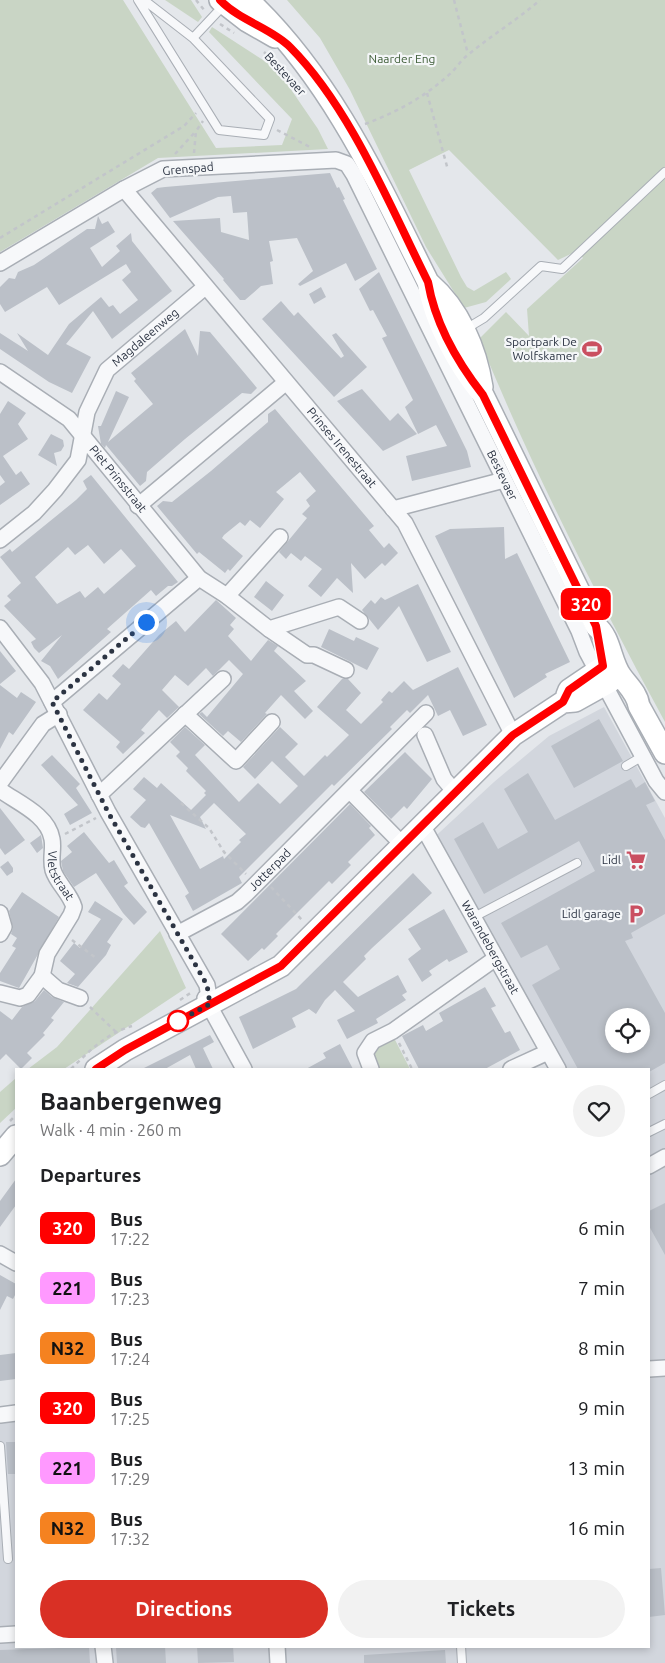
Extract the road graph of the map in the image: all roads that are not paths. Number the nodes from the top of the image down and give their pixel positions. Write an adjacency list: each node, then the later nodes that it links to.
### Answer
1 (138, 0): 5 (lane)
2 (144, 0): 5 (lane)
3 (248, 0): 6 (main road, Bestevaer)
4 (221, 5): 5 (lane); 6 (main road, Bestevaer)
5 (193, 38)
6 (288, 45): 12 (main road, Bestevaer)
7 (341, 161): 9 (street, Grenspad); 16 (street, Bestevaer)
8 (665, 172): 12 (lane)
9 (124, 189): 10 (street, Grenspad); 11 (street, Prinses Irenestraat)
10 (0, 262)
11 (205, 288): 14 (street, Prinses Irenestraat); 15 (street, Magdaleenweg)
12 (456, 334): 27 (main road, Bestevaer)
13 (0, 372): 15 (street, Piet Prinsstraat)
14 (285, 383): 17 (street); 18 (street, Prinses Irenestraat)
15 (83, 437): 17 (street, Piet Prinsstraat); 20 (street, Magdaleenweg)
16 (504, 480): 18 (street); 27 (street, Bestevaer)
17 (138, 506): 21 (street, Piet Prinsstraat)
18 (393, 509): 34 (street, Prinses Irenestraat)
19 (280, 537): 22 (street)
20 (0, 540)
21 (198, 578): 22 (street, Piet Prinsstraat); 29 (street)
22 (227, 596): 25 (street, Piet Prinsstraat)
23 (360, 621): 25 (street)
24 (0, 628): 29 (street)
25 (269, 629): 26 (street, Piet Prinsstraat)
26 (346, 670)
27 (606, 674): 34 (main road); 35 (main road, Bestevaer); 36 (street, Bestevaer)
28 (222, 679): 31 (street)
29 (56, 708): 38 (street); 42 (street)
30 (426, 713): 40 (street, Jotterpad)
31 (185, 714): 32 (street); 42 (street)
32 (272, 722)
33 (425, 735): 43 (street)
34 (513, 735): 43 (main road)
35 (665, 753)
36 (643, 756): 37 (lane); 41 (street, Bestevaer)
37 (626, 766)
38 (0, 783)
39 (0, 790): 52 (street, Vletstraat)
40 (350, 791): 45 (street); 50 (street, Jotterpad)
41 (665, 792)
42 (99, 795): 50 (street)
43 (452, 801): 44 (main road)
44 (422, 825): 45 (main road); 48 (street, Warandebergstraat)
45 (403, 845): 54 (main road)
46 (577, 863): 48 (lane)
47 (0, 913): 49 (street)
48 (474, 917): 51 (street, Warandebergstraat)
49 (0, 934)
50 (177, 934): 54 (street)
51 (496, 958): 56 (street, Warandebergstraat); 59 (street)
52 (42, 976): 53 (street, Vletstraat); 55 (street)
53 (0, 993)
54 (204, 997): 57 (main road); 58 (street)
55 (80, 998)
56 (548, 1052): 60 (street); 61 (street, Warandebergstraat)
57 (98, 1068)
58 (243, 1068)
59 (371, 1068)
60 (513, 1068)
61 (557, 1068)
62 (665, 1084): 63 (lane)
63 (650, 1093)
64 (665, 1124): 65 (lane)
65 (650, 1132)
66 (15, 1137): 67 (main road)
67 (0, 1155)
68 (665, 1157): 69 (street)
69 (650, 1165)
70 (0, 1254): 71 (street)
71 (15, 1262)
72 (665, 1368): 73 (street)
73 (650, 1369)
74 (15, 1413): 75 (street)
75 (0, 1414)
76 (0, 1446): 77 (lane)
77 (8, 1559)
78 (15, 1634): 79 (street)
79 (0, 1635)
80 (103, 1648): 83 (street)
81 (277, 1648): 84 (street)
82 (462, 1648): 85 (lane)
83 (104, 1663)
84 (278, 1663)
85 (462, 1663)

